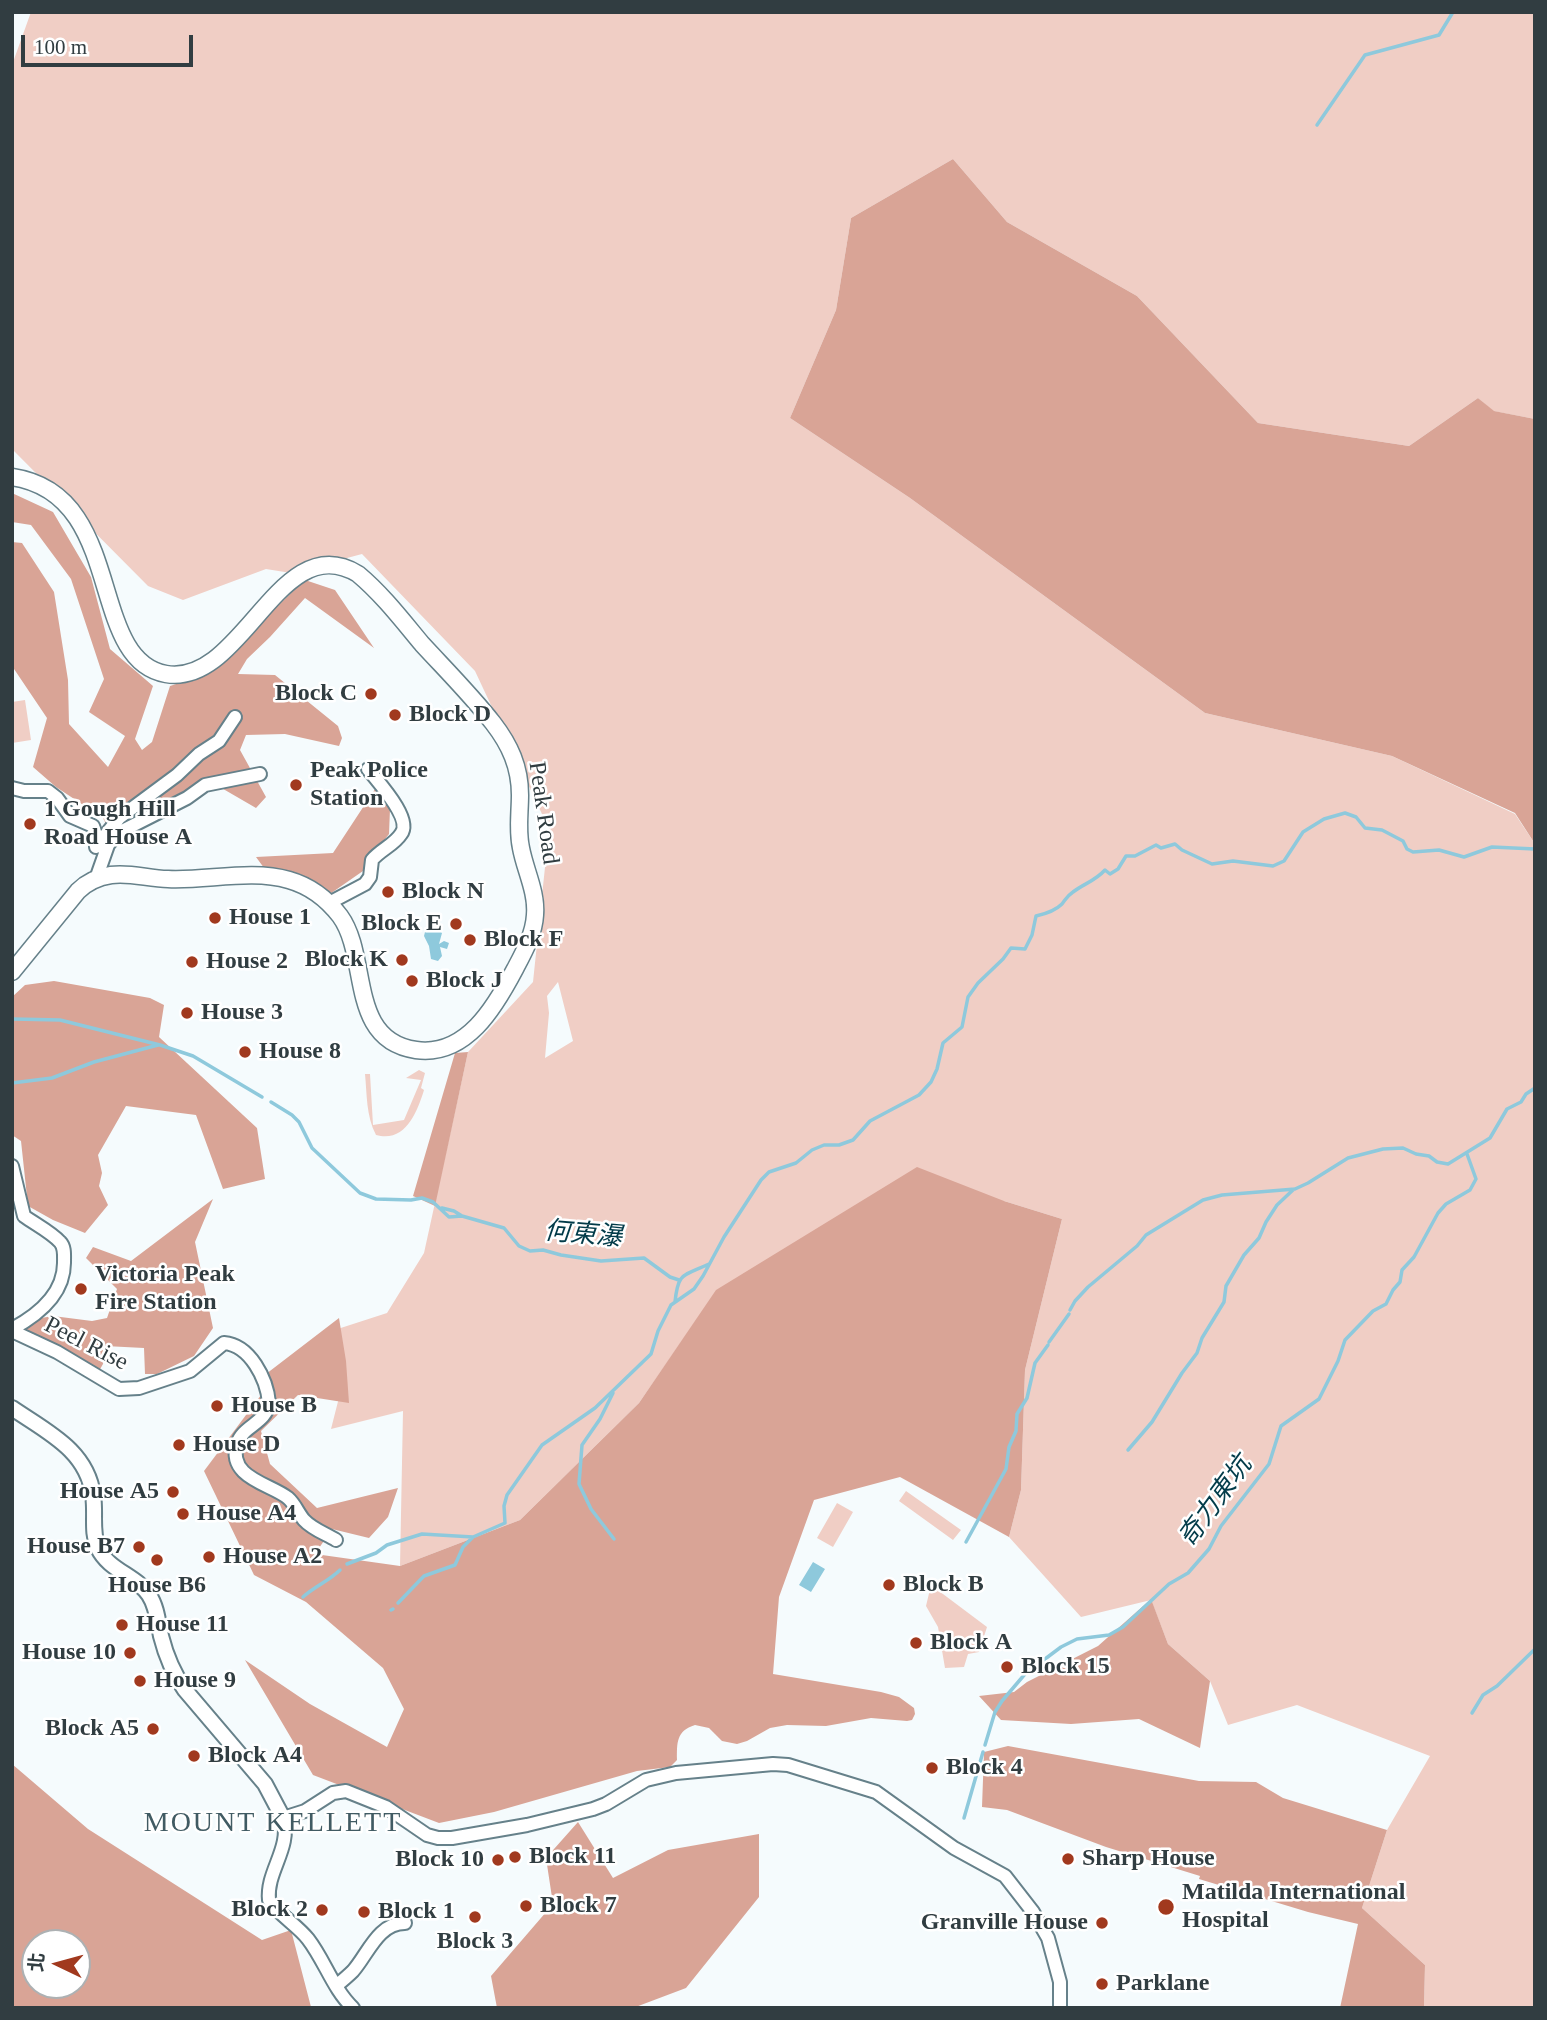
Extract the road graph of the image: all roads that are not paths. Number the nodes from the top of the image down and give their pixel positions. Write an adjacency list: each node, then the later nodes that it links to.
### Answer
1 (12, 477): 8 (main road, Peak Road)
2 (235, 716): 6 (street)
3 (368, 769): 8 (street)
4 (260, 774): 7 (street)
5 (12, 788): 6 (street)
6 (96, 847): 7 (street)
7 (96, 878): 8 (main road, Peak Road); 9 (main road)
8 (329, 903)
9 (12, 972)
10 (12, 1166): 11 (street)
11 (12, 1330): 13 (street, Peel Rise)
12 (12, 1408): 14 (street)
13 (336, 1540)
14 (283, 1818): 16 (street); 18 (street)
15 (405, 1923): 16 (street)
16 (336, 1986): 17 (street)
17 (353, 2008)
18 (1060, 2008)

